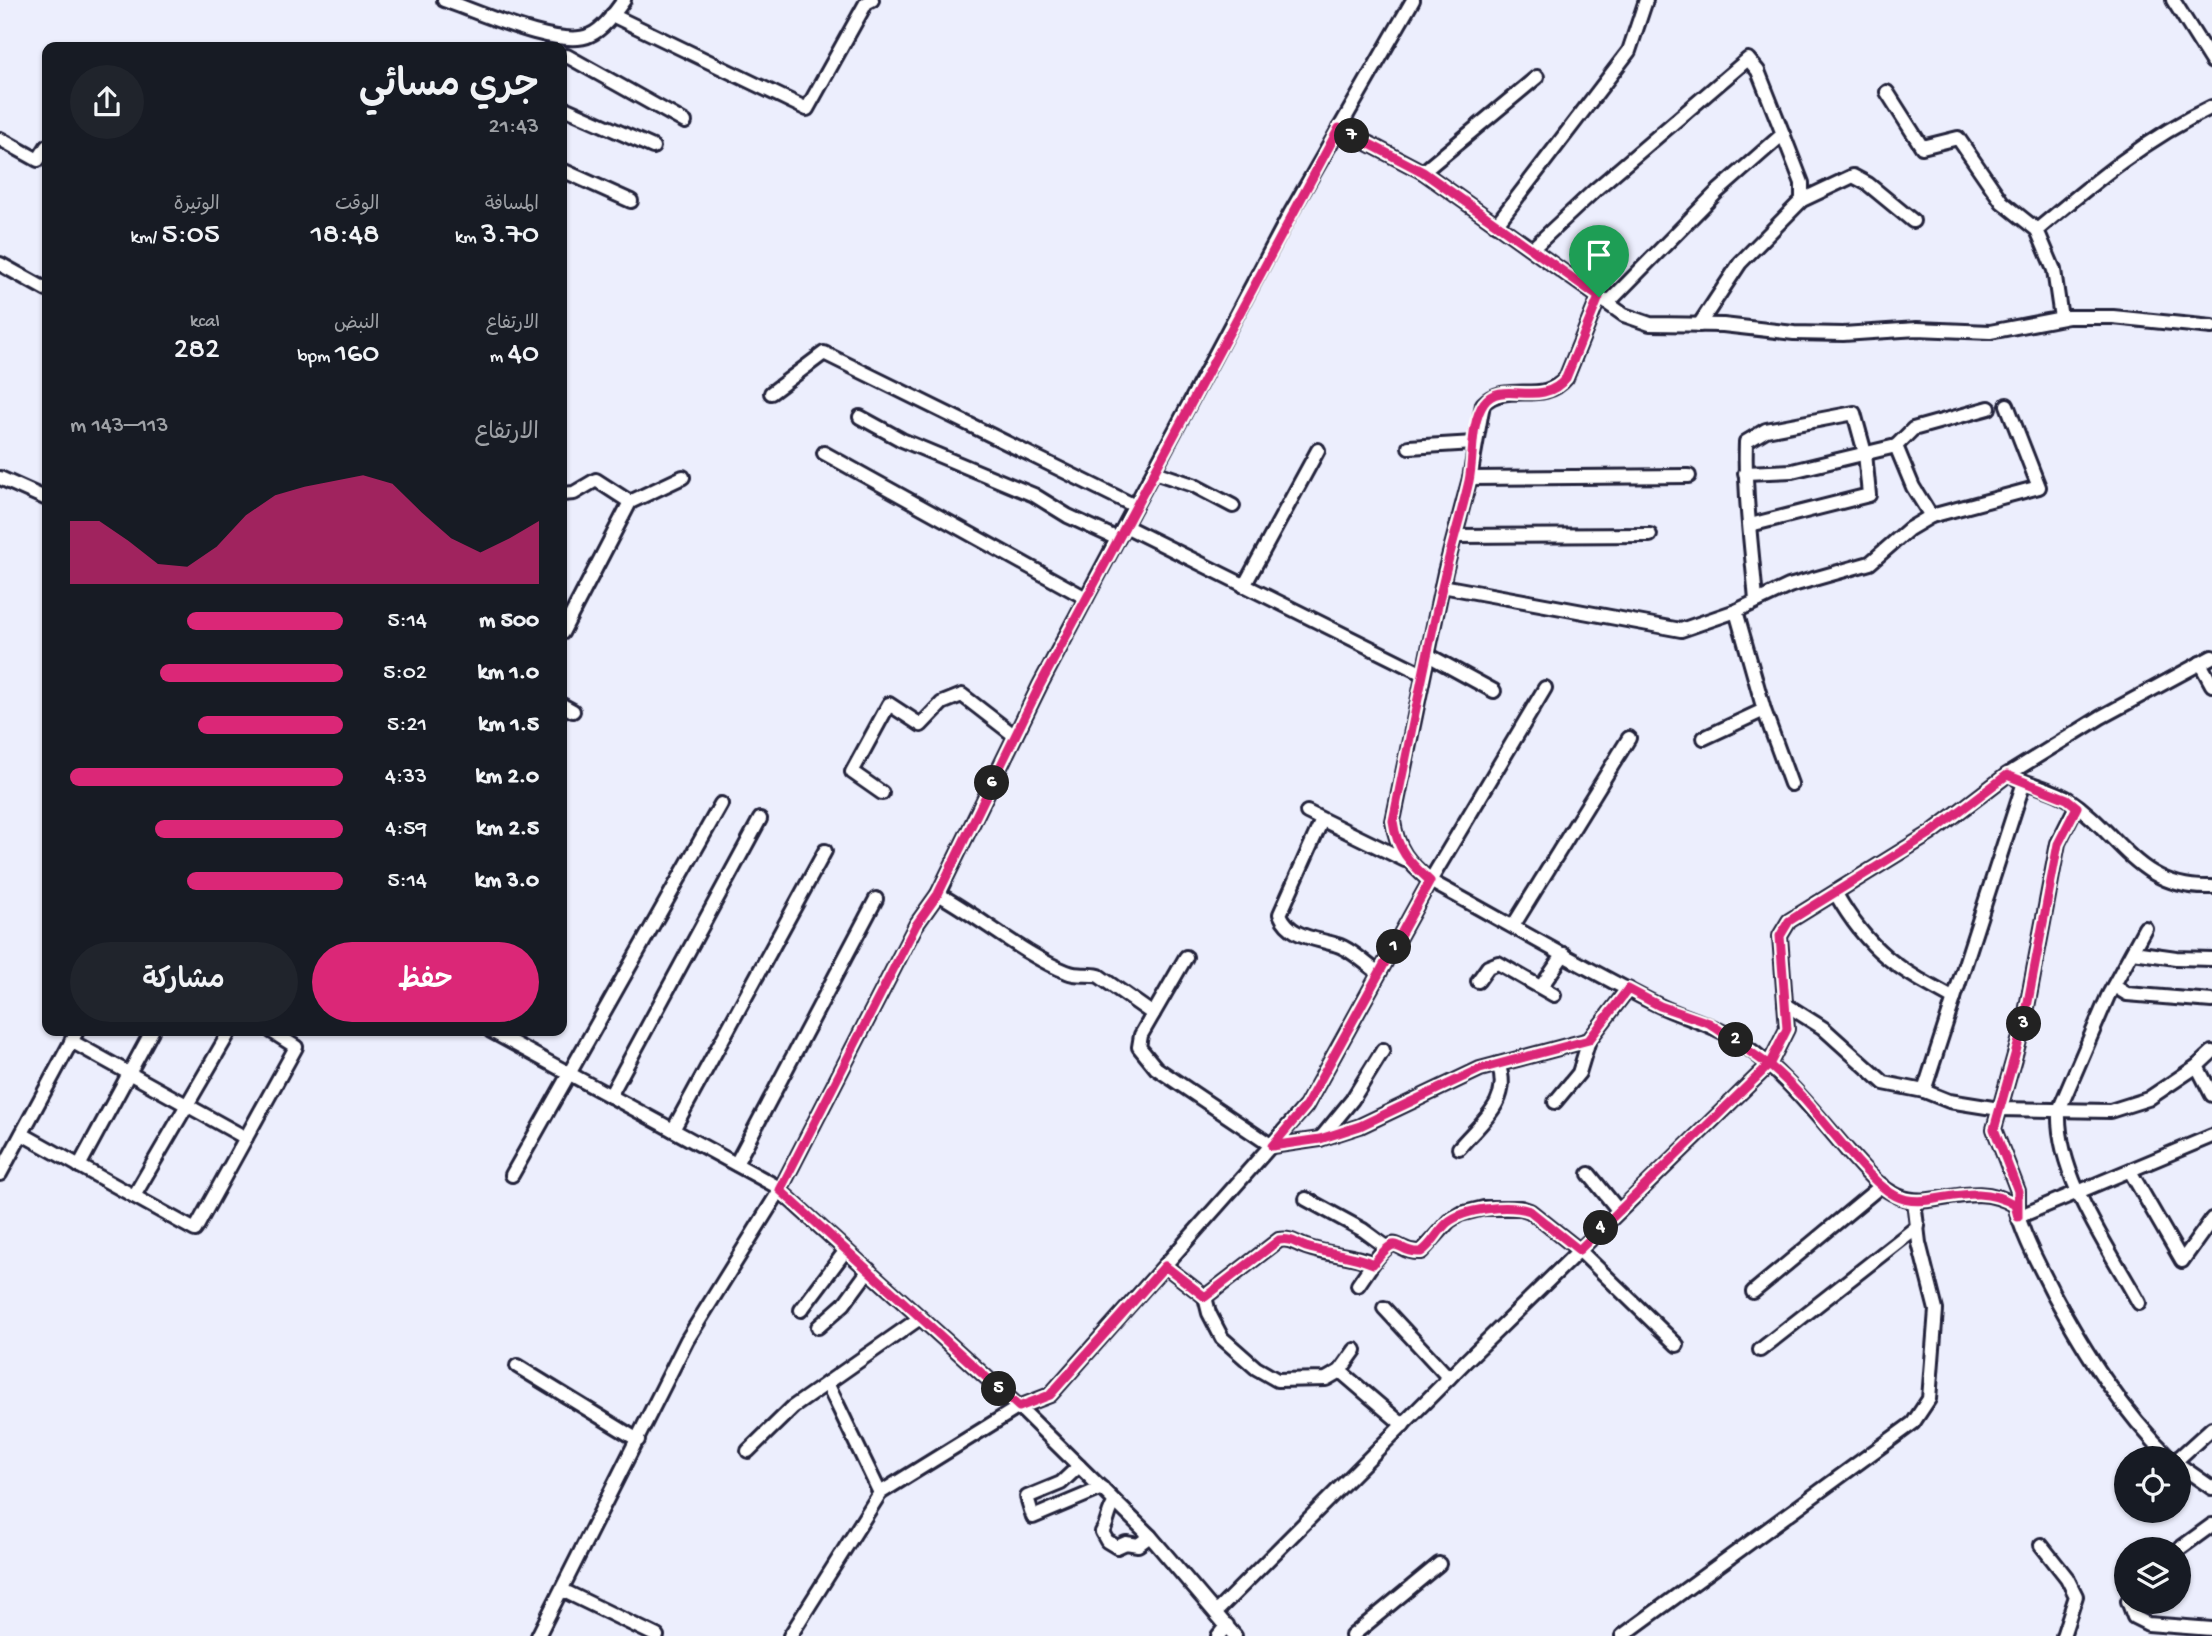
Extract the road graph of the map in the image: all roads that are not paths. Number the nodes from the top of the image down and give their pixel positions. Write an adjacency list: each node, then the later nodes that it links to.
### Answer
1 (444, 0): 8 (street)
2 (624, 0): 7 (street)
3 (872, 0): 7 (street)
4 (1413, 0): 18 (street)
5 (1646, 0): 28 (street)
6 (2178, 2): 9 (street)
7 (612, 15): 8 (street)
8 (575, 40): 10 (street)
9 (2206, 41): 11 (street)
10 (567, 56)
11 (2212, 62)
12 (567, 63): 17 (street)
13 (1537, 77): 24 (street)
14 (1887, 92): 29 (street)
15 (2212, 107): 29 (street)
16 (567, 109): 21 (street)
17 (685, 122)
18 (1339, 128): 24 (street); 47 (street)
19 (1783, 134): 25 (street); 30 (street); 33 (street)
20 (0, 139): 22 (street)
21 (653, 148)
22 (42, 154)
23 (567, 172): 26 (street)
24 (1423, 172): 28 (street)
25 (1802, 200): 27 (street); 35 (street)
26 (631, 201)
27 (1913, 220)
28 (1496, 225): 30 (street)
29 (2037, 230): 34 (street)
30 (1532, 249): 33 (street)
31 (0, 264): 32 (street)
32 (42, 287)
33 (1604, 300): 35 (street); 41 (street)
34 (2061, 318): 35 (street); 36 (street)
35 (1699, 325)
36 (2212, 327)
37 (771, 393): 56 (street)
38 (2007, 405): 58 (street)
39 (1989, 408): 42 (street)
40 (859, 417): 63 (street)
41 (1474, 443): 43 (street); 52 (street)
42 (1896, 446): 46 (street); 58 (street)
43 (1409, 447)
44 (1318, 450): 64 (street)
45 (824, 453): 66 (street)
46 (1865, 453): 48 (street); 48 (street); 59 (street)
47 (1154, 472): 56 (street); 57 (street)
48 (1745, 473): 59 (street)
49 (1689, 476): 52 (street)
50 (683, 477): 55 (street)
51 (0, 478): 54 (street)
52 (1470, 478): 62 (street)
53 (567, 494): 55 (street)
54 (42, 497)
55 (630, 502): 69 (street)
56 (1135, 506): 60 (street)
57 (1233, 506)
58 (1930, 516): 67 (street)
59 (1750, 525): 67 (street)
60 (1125, 526): 63 (street); 64 (street)
61 (1650, 535): 62 (street)
62 (1455, 536): 65 (street)
63 (1118, 539): 66 (street)
64 (1244, 586): 72 (street)
65 (1442, 586): 68 (street); 70 (street)
66 (1086, 598): 77 (street)
67 (1756, 601): 68 (street)
68 (1735, 611): 76 (street)
69 (567, 623)
70 (1427, 654): 72 (street); 75 (street)
71 (2206, 660): 73 (street); 80 (street)
72 (1423, 674): 90 (street)
73 (2212, 685)
74 (1545, 688): 91 (street)
75 (1494, 691)
76 (1764, 710): 79 (street); 82 (street)
77 (1014, 736): 83 (street); 93 (street)
78 (1629, 738): 96 (street)
79 (1704, 738)
80 (2007, 775): 81 (street); 94 (street)
81 (2024, 782): 85 (street); 108 (street)
82 (1791, 785)
83 (882, 793)
84 (720, 804): 123 (street)
85 (2077, 807): 92 (street); 130 (street)
86 (1307, 812): 88 (street)
87 (760, 819): 127 (street)
88 (1322, 820): 90 (street); 102 (street)
89 (825, 851): 132 (street)
90 (1405, 859): 91 (street)
91 (1430, 881): 96 (street); 102 (street)
92 (2212, 887)
93 (938, 894): 111 (street); 146 (street)
94 (1836, 894): 108 (street); 110 (street)
95 (876, 899): 139 (street)
96 (1513, 926): 99 (street)
97 (2145, 928): 98 (street)
98 (2133, 952): 101 (street); 104 (street)
99 (1564, 954): 105 (street); 106 (street)
100 (1186, 957): 111 (street)
101 (2212, 959)
102 (1379, 973): 137 (street)
103 (1478, 981): 105 (street)
104 (2114, 986): 109 (street); 131 (street)
105 (1541, 987): 107 (street)
106 (1628, 989): 117 (street); 121 (street)
107 (1554, 995)
108 (1954, 999): 125 (street)
109 (2212, 1001)
110 (1785, 1004): 121 (street); 125 (street)
111 (1153, 1014): 137 (street)
112 (74, 1036): 124 (street); 133 (street)
113 (149, 1036): 124 (street)
114 (227, 1036): 129 (street)
115 (279, 1036): 135 (street)
116 (500, 1036): 123 (street)
117 (1589, 1040): 120 (street); 128 (street)
118 (1383, 1050): 136 (street)
119 (2212, 1052): 122 (street)
120 (1498, 1064): 136 (street); 138 (street)
121 (1769, 1065): 145 (street); 151 (street)
122 (2197, 1066): 126 (street); 131 (street)
123 (567, 1072): 127 (street); 144 (street)
124 (129, 1073): 129 (street); 140 (street)
125 (1924, 1091): 130 (street)
126 (2212, 1095)
127 (610, 1096): 132 (street)
128 (1555, 1102)
129 (187, 1105): 135 (street); 148 (street)
130 (1999, 1109): 131 (street); 152 (street)
131 (2059, 1110): 147 (street)
132 (673, 1130): 139 (street)
133 (22, 1133): 140 (street); 142 (street)
134 (2212, 1136): 141 (street)
135 (246, 1138): 148 (street)
136 (1320, 1139): 137 (street)
137 (1272, 1146): 159 (street)
138 (1459, 1147)
139 (736, 1164): 146 (street)
140 (79, 1166): 148 (street)
141 (2130, 1171): 147 (street); 153 (street)
142 (0, 1174)
143 (1589, 1174): 151 (street)
144 (512, 1175)
145 (1882, 1185): 150 (street); 162 (street)
146 (780, 1190): 156 (street); 179 (street)
147 (2079, 1192): 152 (street); 164 (street)
148 (134, 1196)
149 (1306, 1199): 155 (street)
150 (1914, 1201): 152 (street); 154 (street)
151 (1619, 1211): 157 (street)
152 (2018, 1217): 180 (street)
153 (2212, 1219)
154 (1918, 1226): 171 (street); 204 (street)
155 (1386, 1247): 157 (street); 158 (street)
156 (846, 1250): 160 (street); 166 (street)
157 (1579, 1250): 169 (street); 174 (street)
158 (1373, 1264): 161 (street); 163 (street)
159 (1165, 1266): 163 (street); 176 (street)
160 (869, 1270): 167 (street); 168 (street)
161 (1358, 1285)
162 (1753, 1292)
163 (1205, 1297): 173 (street)
164 (2139, 1303)
165 (1384, 1308): 174 (street)
166 (801, 1310)
167 (920, 1318): 175 (street); 176 (street)
168 (818, 1327)
169 (1677, 1345)
170 (1355, 1350): 173 (street)
171 (1760, 1350)
172 (517, 1366): 179 (street)
173 (1340, 1370): 177 (street)
174 (1449, 1378): 177 (street)
175 (827, 1383): 182 (street); 187 (street)
176 (1019, 1407): 183 (street); 187 (street)
177 (1403, 1425): 195 (street)
178 (2212, 1428): 181 (street)
179 (638, 1440): 194 (street)
180 (2158, 1446)
181 (2191, 1447)
182 (748, 1451)
183 (1079, 1466): 185 (street); 185 (street)
184 (2191, 1473): 186 (street)
185 (1102, 1488): 188 (street)
186 (2212, 1488)
187 (880, 1493): 201 (street)
188 (1115, 1502): 190 (street); 190 (street)
189 (2212, 1525): 191 (street)
190 (1150, 1535): 195 (street)
191 (2191, 1540)
192 (2041, 1545): 205 (street)
193 (1439, 1564): 203 (street)
194 (562, 1590): 199 (street); 200 (street)
195 (1216, 1612): 198 (street)
196 (2133, 1614): 197 (street)
197 (2212, 1629)
198 (1231, 1631): 202 (street)
199 (538, 1636)
200 (657, 1636)
201 (790, 1636)
202 (1218, 1636)
203 (1352, 1636)
204 (1622, 1636)
205 (2063, 1636)

